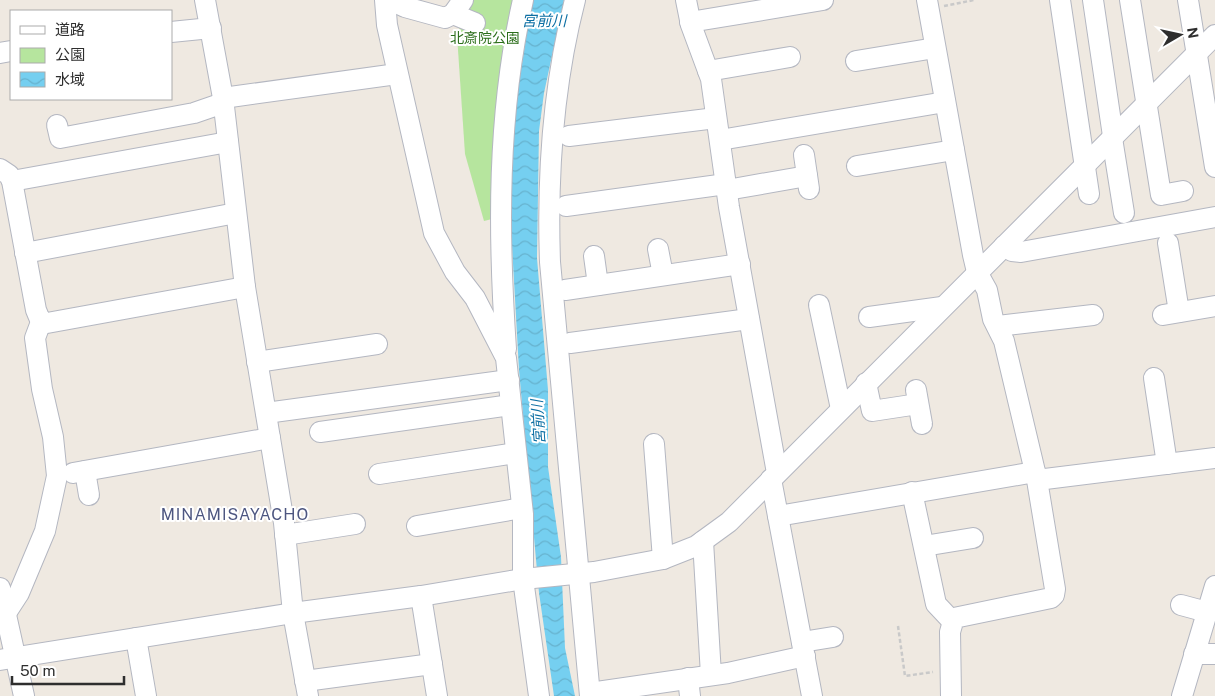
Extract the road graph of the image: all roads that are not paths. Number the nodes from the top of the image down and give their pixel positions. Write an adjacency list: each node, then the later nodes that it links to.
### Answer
1 (205, 0): 16 (street)
2 (385, 0): 24 (street)
3 (390, 0): 13 (street)
4 (523, 0): 69 (street)
5 (574, 0): 98 (street)
6 (686, 0): 14 (street)
7 (823, 0): 14 (street)
8 (1060, 0): 37 (street)
9 (1093, 0): 31 (street)
10 (1130, 0): 27 (street)
11 (1188, 0): 20 (street)
12 (928, 4): 19 (street)
13 (458, 7): 15 (street)
14 (690, 22): 23 (street)
15 (475, 23)
16 (211, 28): 17 (street); 25 (street)
17 (172, 32)
18 (1215, 35): 20 (street)
19 (935, 48): 22 (street); 26 (street)
20 (1197, 53): 27 (street); 32 (street)
21 (790, 57): 23 (street)
22 (856, 62)
23 (708, 71): 28 (street)
24 (397, 74): 25 (street); 69 (street)
25 (223, 101): 29 (street); 34 (street)
26 (945, 102): 33 (street); 35 (street)
27 (1146, 105): 31 (street); 42 (street)
28 (716, 118): 30 (street); 33 (street)
29 (58, 125)
30 (569, 136)
31 (1113, 137): 37 (street); 46 (street)
32 (1213, 139): 39 (street)
33 (720, 140): 41 (street)
34 (228, 142): 40 (street); 45 (street)
35 (954, 150): 38 (street); 54 (street)
36 (804, 155): 41 (street)
37 (1085, 165): 43 (street); 48 (street)
38 (857, 166)
39 (1215, 167)
40 (6, 175): 51 (street)
41 (726, 187): 44 (street); 53 (street)
42 (1183, 191)
43 (1089, 194)
44 (577, 209)
45 (236, 213): 51 (street); 57 (street)
46 (1124, 213)
47 (1215, 217): 48 (street)
48 (1004, 246): 54 (street)
49 (658, 249): 55 (street)
50 (1174, 249): 60 (street)
51 (25, 253): 65 (street)
52 (594, 256): 56 (street)
53 (740, 264): 55 (street); 64 (street)
54 (977, 272): 61 (street); 66 (street)
55 (663, 276): 56 (street)
56 (598, 285): 58 (street)
57 (245, 287): 65 (street); 70 (street)
58 (564, 290)
59 (819, 305): 75 (street)
60 (1215, 306)
61 (942, 307): 62 (street); 73 (street)
62 (877, 311)
63 (1092, 316): 66 (street)
64 (749, 319): 67 (street); 85 (street)
65 (41, 322): 106 (street)
66 (998, 326): 86 (street)
67 (582, 336)
68 (377, 344): 70 (street)
69 (506, 358): 72 (street)
70 (257, 362): 76 (street)
71 (1154, 378): 83 (street)
72 (509, 380): 74 (street); 76 (street)
73 (866, 383): 75 (street); 77 (street)
74 (511, 405): 78 (street); 81 (street)
75 (840, 409): 85 (street)
76 (266, 413): 79 (street)
77 (922, 424)
78 (320, 432)
79 (270, 438): 88 (street); 93 (street)
80 (654, 444): 97 (street)
81 (516, 453): 84 (street); 89 (street)
82 (1215, 458): 83 (street)
83 (1167, 464): 86 (street)
84 (379, 474)
85 (774, 476): 90 (street); 95 (street)
86 (1036, 476): 87 (street); 107 (street)
87 (912, 492): 90 (street); 96 (street)
88 (89, 495)
89 (522, 508): 92 (street); 99 (street)
90 (778, 516): 110 (street)
91 (355, 524): 93 (street)
92 (417, 526)
93 (285, 535): 104 (street)
94 (973, 538): 96 (street)
95 (703, 541): 97 (street); 115 (street)
96 (924, 546): 107 (street)
97 (662, 560): 98 (street)
98 (575, 573): 99 (street); 118 (street)
99 (526, 578): 102 (street); 122 (street)
100 (1215, 586): 105 (street)
101 (0, 588): 106 (street)
102 (421, 596): 104 (street); 114 (street)
103 (1181, 605): 105 (street)
104 (293, 612): 109 (street); 117 (street)
105 (1207, 612): 111 (street)
106 (6, 613): 113 (street)
107 (952, 621): 124 (street)
108 (833, 637): 110 (street)
109 (136, 638): 113 (street); 120 (street)
110 (804, 649): 115 (street); 123 (street)
111 (1194, 654): 112 (street); 125 (street)
112 (1215, 654)
113 (8, 659): 119 (street)
114 (432, 664): 117 (street); 121 (street)
115 (711, 675): 116 (street)
116 (689, 687): 118 (street)
117 (306, 688)
118 (590, 694)
119 (24, 696)
120 (146, 696)
121 (437, 696)
122 (539, 696)
123 (812, 696)
124 (951, 696)
125 (1182, 696)

